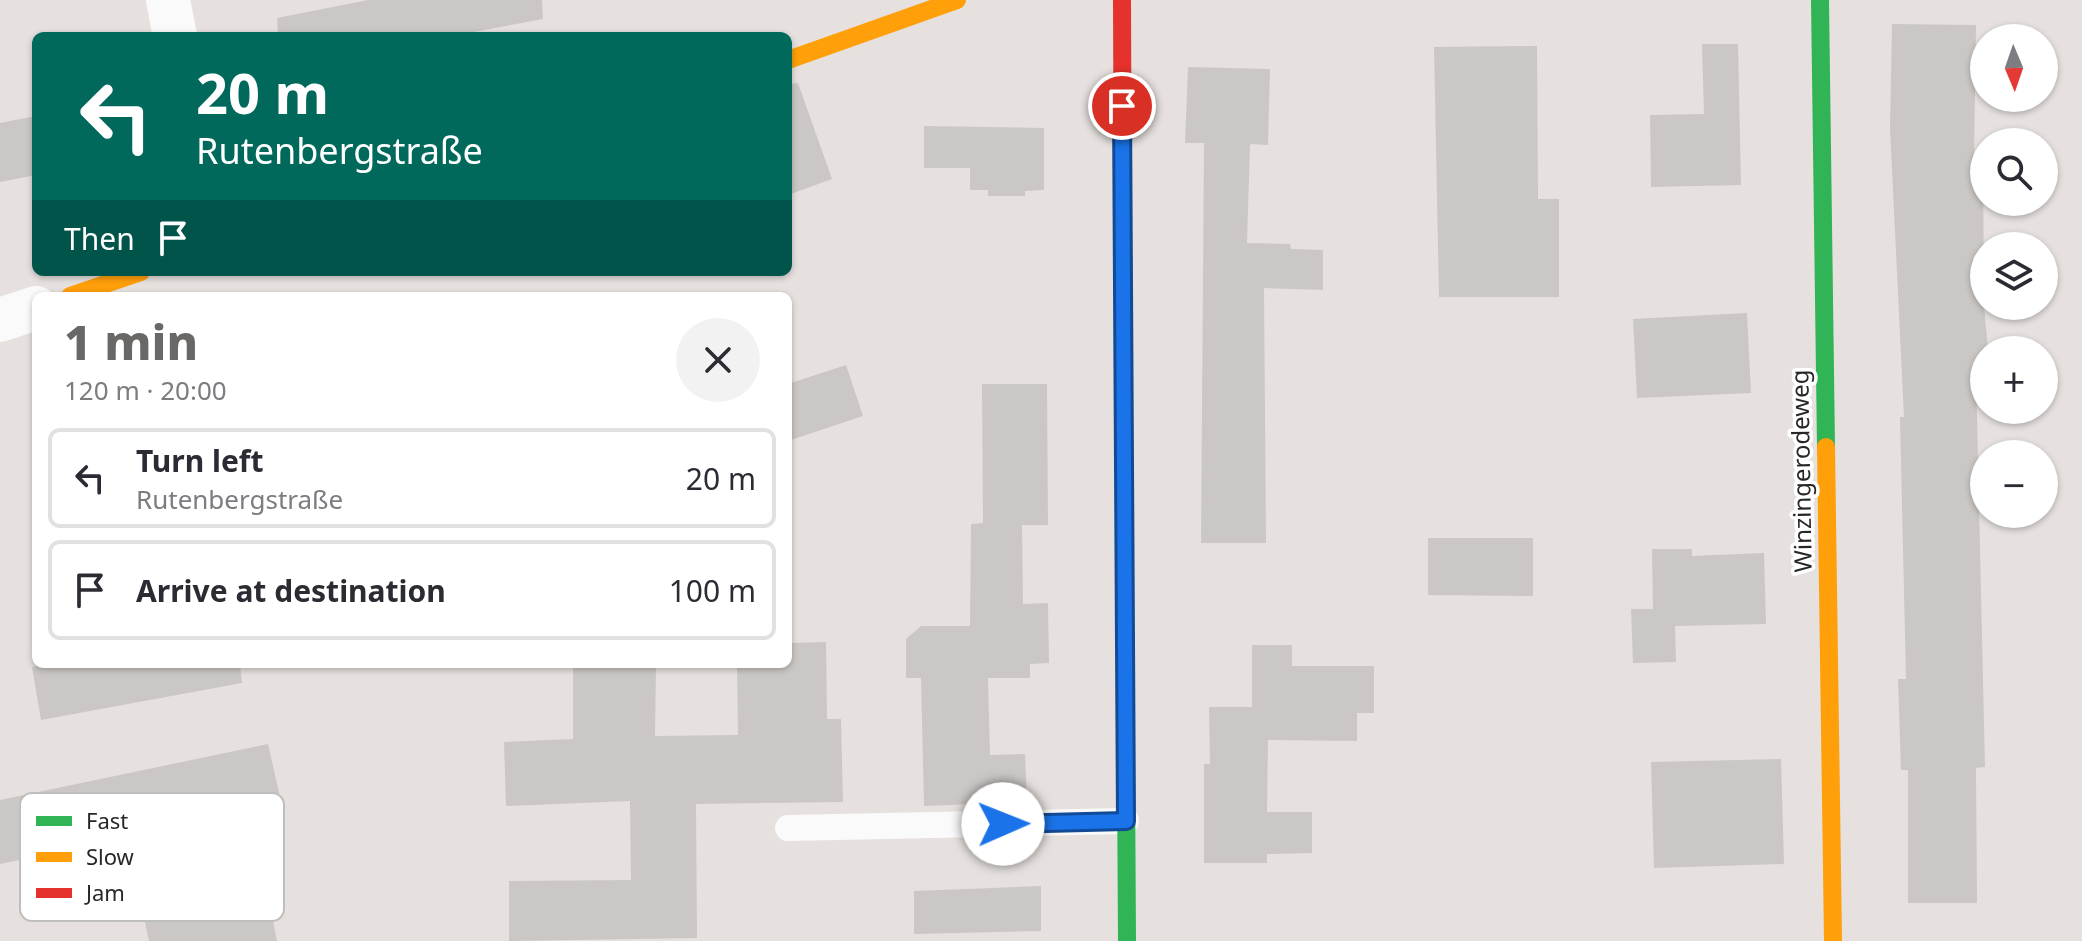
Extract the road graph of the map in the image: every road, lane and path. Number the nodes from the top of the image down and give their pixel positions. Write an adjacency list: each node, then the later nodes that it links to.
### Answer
1 (168, 0): 5 (street)
2 (957, 0): 6 (street)
3 (1122, 0): 11 (street)
4 (1820, 0): 14 (street, Winzingerodeweg)
5 (174, 32)
6 (792, 59)
7 (129, 276): 8 (street)
8 (82, 292)
9 (32, 309): 10 (street)
10 (0, 320)
11 (1126, 821): 12 (lane); 13 (street)
12 (788, 828)
13 (1127, 941)
14 (1833, 941)

